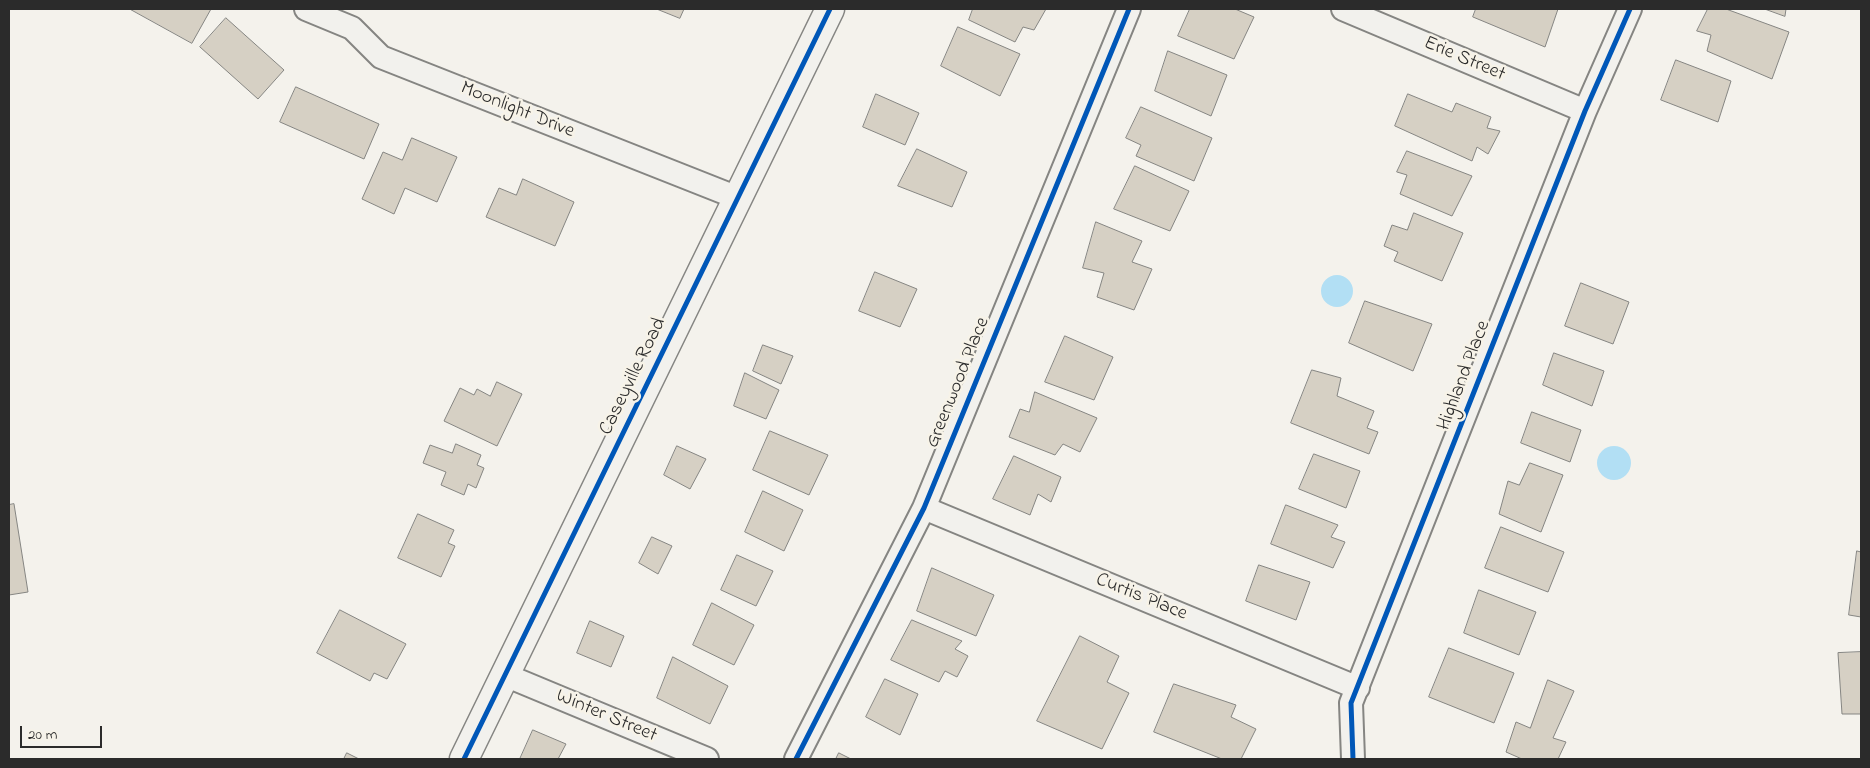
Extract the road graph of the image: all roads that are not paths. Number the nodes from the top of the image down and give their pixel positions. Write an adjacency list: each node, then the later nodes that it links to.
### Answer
1 (306, 9): 6 (street, Moonlight Drive)
2 (830, 9): 8 (street, Caseyville Road)
3 (1129, 9): 9 (street, Greenwood Place)
4 (1343, 9): 7 (street, Erie Street)
5 (1630, 9): 7 (street, Highland Place)
6 (352, 18): 8 (street, Moonlight Drive)
7 (1585, 112): 11 (street, Highland Place)
8 (738, 198): 10 (street, Caseyville Road)
9 (924, 508): 11 (street, Curtis Place); 14 (street, Greenwood Place)
10 (505, 675): 12 (street, Caseyville Road); 13 (street, Winter Street)
11 (1358, 688): 15 (street, Highland Place)
12 (464, 759)
13 (707, 759)
14 (796, 759)
15 (1353, 759)

